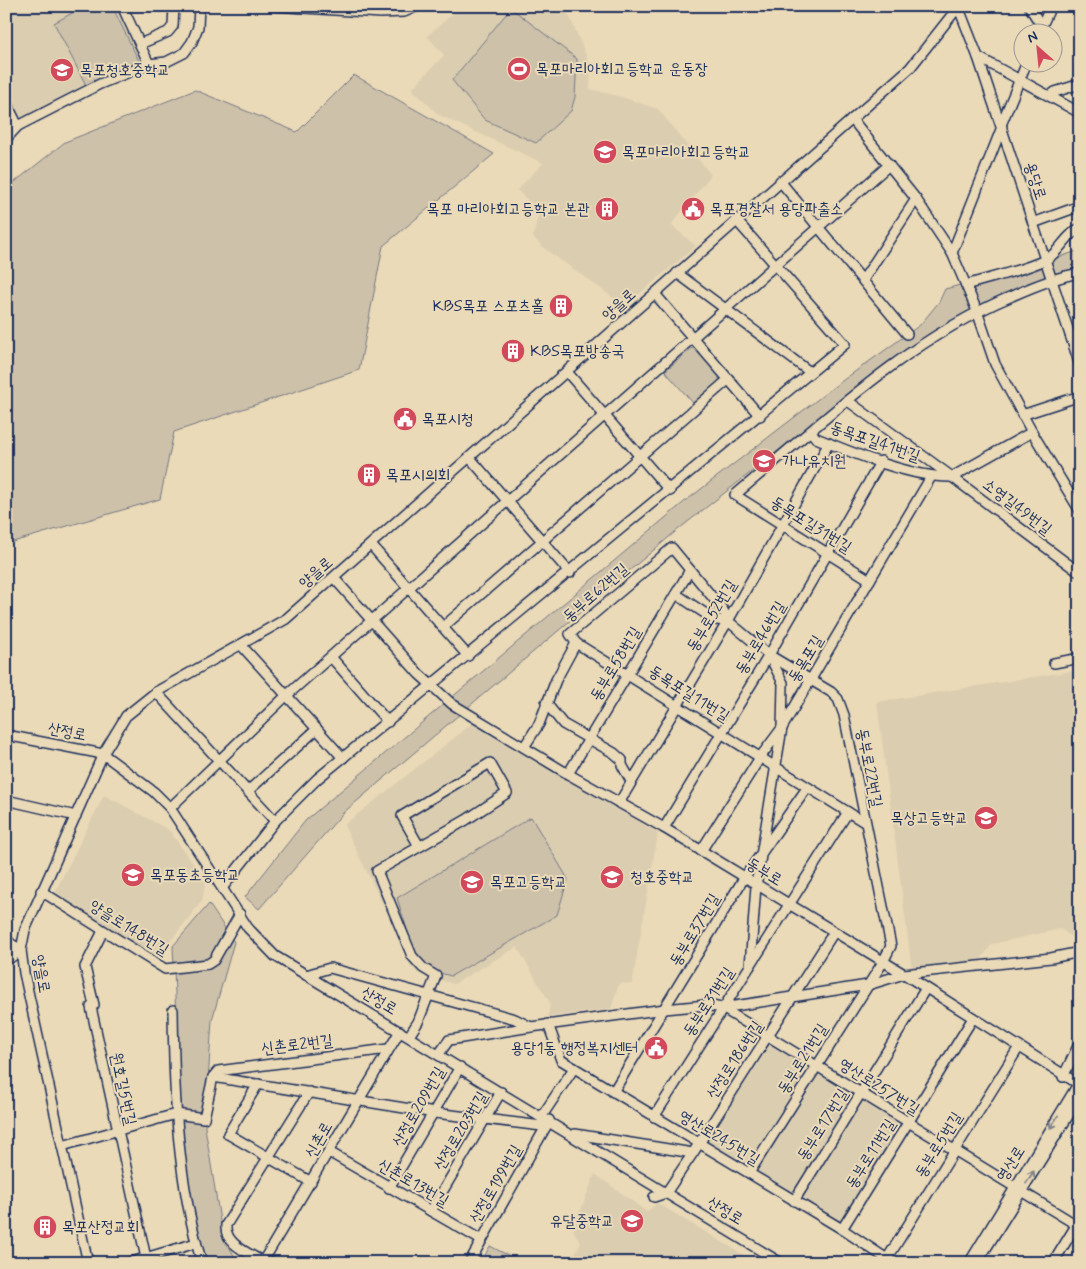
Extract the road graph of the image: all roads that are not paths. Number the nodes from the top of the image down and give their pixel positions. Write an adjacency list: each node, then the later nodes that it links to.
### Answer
1 (122, 6): 11 (street)
2 (174, 6): 11 (street)
3 (199, 6): 13 (street)
4 (273, 6): 5 (street)
5 (418, 6)
6 (1029, 6): 9 (street)
7 (1051, 6): 10 (street)
8 (960, 8): 12 (street, 용당로); 20 (street, 양을로)
9 (1037, 22)
10 (1044, 22)
11 (140, 44): 13 (street)
12 (978, 57): 15 (street); 22 (street, 용당로)
13 (149, 64): 21 (street)
14 (1023, 72): 15 (street)
15 (1020, 80): 17 (street); 22 (street)
16 (1080, 84): 17 (street)
17 (1050, 96): 19 (street)
18 (6, 102): 21 (street)
19 (1080, 114)
20 (852, 120): 24 (street); 25 (street, 양을로)
21 (18, 126): 23 (street)
22 (1001, 126): 29 (street, 용당로); 32 (street)
23 (6, 139)
24 (889, 165): 26 (street); 30 (street)
25 (780, 181): 28 (street, 양을로); 30 (street)
26 (916, 199): 32 (street); 37 (street)
27 (1080, 206): 29 (street)
28 (736, 220): 34 (street); 35 (street, 양을로)
29 (1033, 223): 33 (street, 용당로)
30 (818, 227): 34 (street); 37 (street)
31 (1080, 228): 33 (street)
32 (952, 253): 39 (street)
33 (1045, 260): 38 (street, 용당로); 39 (street)
34 (775, 264): 41 (street); 47 (street)
35 (677, 273): 40 (street, 양을로); 41 (street)
36 (1080, 273): 38 (street)
37 (863, 280): 43 (street)
38 (1050, 280): 42 (street); 45 (street, 용당로)
39 (966, 284): 42 (street)
40 (655, 294): 44 (street); 46 (street, 양을로)
41 (725, 308): 44 (street); 47 (street)
42 (977, 311): 50 (street); 51 (street)
43 (907, 334)
44 (692, 338): 48 (street); 52 (street)
45 (1080, 365)
46 (567, 372): 52 (street); 58 (street, 양을로)
47 (810, 372): 53 (street)
48 (729, 379): 53 (street); 57 (street)
49 (1080, 396): 51 (street)
50 (848, 400): 54 (street); 61 (street, 소영길49번길)
51 (1022, 415): 55 (street)
52 (604, 416): 57 (street); 63 (street)
53 (760, 416): 62 (street)
54 (811, 432): 56 (street, 동목포길41번길); 65 (street, 동목포길31번길)
55 (1032, 432): 61 (street); 64 (street)
56 (829, 443): 59 (street, 동목포길41번길); 65 (street, 동부로52번길)
57 (640, 457): 62 (street); 66 (street)
58 (470, 458): 63 (street); 67 (street, 양을로)
59 (881, 461): 60 (street, 동목포길41번길); 68 (street, 동부로46번길)
60 (932, 477): 61 (street); 73 (street, 동목포길)
61 (952, 477): 71 (street, 소영길49번길)
62 (670, 491): 70 (street)
63 (506, 502): 66 (street); 74 (street)
64 (1080, 511)
65 (783, 524): 68 (street, 동목포길31번길); 77 (street, 동부로52번길)
66 (542, 542): 70 (street); 78 (street)
67 (371, 545): 72 (street, 양을로); 74 (street)
68 (828, 553): 73 (street, 동목포길31번길); 81 (street, 동부로46번길)
69 (690, 570): 75 (street, 동부로58번길); 77 (street); 79 (street, 동부로62번길)
70 (570, 573): 83 (street)
71 (1080, 573)
72 (334, 578): 76 (street, 동부로); 80 (street, 양을로)
73 (870, 580): 87 (street, 동목포길)
74 (408, 588): 76 (street); 78 (street)
75 (676, 594): 77 (street); 86 (street, 동부로58번길)
76 (371, 621): 82 (street); 88 (street, 동부로)
77 (728, 621): 81 (street); 92 (street, 동부로52번길)
78 (443, 627): 83 (street)
79 (576, 643): 86 (street, 동목포길11번길); 91 (street, 동부로62번길)
80 (240, 646): 89 (street, 양을로); 90 (street)
81 (769, 655): 87 (street, 동부로22번길); 94 (street); 96 (street, 동부로46번길)
82 (330, 656): 90 (street); 93 (street)
83 (468, 656): 88 (street)
84 (1080, 658): 85 (street)
85 (1054, 663)
86 (627, 674): 92 (street, 동목포길11번길); 98 (street, 동부로58번길)
87 (812, 680): 94 (street, 동목포길); 115 (street, 동부로22번길)
88 (431, 687): 93 (street); 99 (street, 동부로)
89 (156, 692): 100 (street, 양을로); 103 (street)
90 (286, 696): 95 (street); 103 (street)
91 (546, 703): 98 (street); 99 (street, 동부로62번길)
92 (677, 704): 96 (street, 동목포길11번길); 106 (street, 동부로52번길)
93 (388, 722): 102 (street)
94 (782, 728): 101 (street, 동목포길); 104 (street)
95 (317, 730): 102 (street); 108 (street)
96 (722, 732): 101 (street, 동목포길11번길); 116 (street, 동부로46번길)
97 (6, 735): 100 (street, 산정로)
98 (589, 740): 105 (street, 동부로58번길); 106 (street)
99 (524, 747): 105 (street, 동부로)
100 (102, 754): 111 (street, 산정로); 113 (street, 양을로)
101 (761, 756): 104 (street, 동목포길11번길); 118 (street, 동목포길)
102 (343, 758): 114 (street)
103 (219, 759): 108 (street); 111 (street)
104 (775, 766): 107 (street, 동목포길11번길); 119 (street)
105 (568, 774): 110 (street, 동부로)
106 (631, 781): 110 (street, 동부로52번길)
107 (807, 788): 112 (street, 동목포길11번길); 119 (street, 동부로37번길)
108 (248, 791): 114 (street)
109 (6, 800): 113 (street)
110 (619, 803): 116 (street, 동부로)
111 (170, 808): 122 (street, 산정로)
112 (848, 812): 115 (street, 동목포길11번길); 124 (street, 동부로31번길)
113 (76, 816): 123 (street, 양을로)
114 (275, 821): 122 (street)
115 (864, 822): 132 (street, 동부로22번길)
116 (664, 828): 118 (street, 동부로)
117 (419, 846): 117 (street); 138 (street)
118 (702, 851): 120 (street, 동부로)
119 (763, 851): 120 (street, 동부로37번길); 121 (street)
120 (744, 878): 121 (street, 동부로); 141 (street, 동부로37번길)
121 (756, 886): 124 (street, 동부로); 133 (street)
122 (223, 887): 125 (street, 산정로)
123 (41, 891): 126 (street, 양을로148번길); 129 (street, 양을로)
124 (790, 906): 127 (street, 동부로); 133 (street, 동부로31번길)
125 (240, 914): 126 (street, 양을로148번길); 135 (street, 산정로)
126 (103, 931): 172 (street, 원호길5번길)
127 (834, 932): 132 (street, 동부로); 139 (street, 산정로186번길)
128 (6, 937): 129 (street)
129 (21, 950): 131 (street); 175 (street, 양을로)
130 (1080, 952): 134 (street)
131 (6, 961)
132 (883, 962): 134 (street, 동부로); 136 (street, 동부로21번길)
133 (750, 966): 140 (street, 동부로31번길)
134 (904, 974): 136 (street); 137 (street, 동부로)
135 (306, 975): 138 (street); 146 (street, 산정로)
136 (868, 984): 139 (street); 153 (street, 동부로21번길)
137 (926, 988): 143 (street, 동부로); 163 (street, 동부로17번길)
138 (429, 996): 145 (street); 147 (street)
139 (794, 996): 140 (street); 148 (street, 산정로186번길)
140 (722, 1008): 141 (street); 148 (street, 영산로257번길); 168 (street, 동부로31번길)
141 (665, 1009): 144 (street); 162 (street, 동부로37번길)
142 (173, 1010): 167 (street)
143 (973, 1018): 150 (street, 동부로); 171 (street, 동부로11번길)
144 (548, 1024): 145 (street); 155 (street, 영산로245번길)
145 (531, 1027): 152 (street)
146 (400, 1031): 147 (street, 산정로); 151 (street, 신촌로)
147 (409, 1036): 152 (street, 산정로)
148 (768, 1037): 153 (street, 영산로257번길); 174 (street, 산정로186번길)
149 (1080, 1042): 157 (street)
150 (1019, 1047): 157 (street, 동부로); 176 (street, 동부로5번길)
151 (388, 1049): 156 (street, 신촌로2번길); 165 (street, 신촌로)
152 (439, 1054): 154 (street, 산정로)
153 (816, 1065): 163 (street, 영산로257번길); 180 (street, 동부로21번길)
154 (460, 1067): 161 (street, 산정로); 166 (street, 산정로209번길)
155 (574, 1068): 162 (street, 영산로245번길); 169 (street, 산정로199번길)
156 (213, 1077): 158 (street); 167 (street)
157 (1063, 1077): 159 (street, 동부로)
158 (258, 1084): 160 (street); 179 (street)
159 (1079, 1084): 183 (street, 영산로, one-way to 183)
160 (308, 1092): 165 (street); 179 (street)
161 (501, 1092): 169 (street, 산정로); 170 (street, 산정로203번길)
162 (613, 1092): 168 (street, 영산로245번길)
163 (860, 1093): 171 (street, 영산로257번길); 186 (street, 동부로17번길)
164 (1080, 1097): 183 (street, 영산로, one-way to 164)
165 (359, 1099): 166 (street); 177 (street, 신촌로)
166 (435, 1113): 170 (street); 182 (street, 산정로209번길)
167 (176, 1114): 172 (street); 191 (street)
168 (654, 1117): 174 (street, 영산로245번길)
169 (546, 1118): 170 (street); 173 (street, 산정로); 190 (street, 산정로199번길)
170 (484, 1120): 187 (street, 산정로203번길)
171 (908, 1122): 176 (street, 영산로257번길); 189 (street, 동부로11번길)
172 (117, 1129): 175 (street); 192 (street, 원호길5번길)
173 (570, 1133): 178 (street); 184 (street, 산정로)
174 (699, 1143): 178 (street, 산정로186번길); 180 (street, 영산로245번길)
175 (62, 1146): 195 (street, 양을로)
176 (953, 1150): 183 (street, 영산로257번길); 193 (street, 동부로5번길)
177 (329, 1152): 181 (street, 신촌로); 182 (street, 신촌로13번길)
178 (693, 1153): 184 (street, 산정로186번길)
179 (268, 1157): 181 (street); 194 (street)
180 (749, 1173): 186 (street, 영산로245번길)
181 (311, 1182): 194 (street, 신촌로)
182 (389, 1188): 187 (street, 신촌로13번길)
183 (1018, 1190): 188 (street, 영산로257번길); 200 (street, 영산로); 201 (street, 영산로)
184 (666, 1193): 185 (street); 199 (street, 산정로)
185 (654, 1197)
186 (794, 1201): 189 (street, 영산로245번길)
187 (430, 1211): 190 (street, 신촌로13번길)
188 (1079, 1224): 202 (street)
189 (842, 1230): 193 (street, 영산로245번길)
190 (481, 1240): 198 (street, 산정로199번길)
191 (196, 1242): 192 (street); 197 (street)
192 (146, 1258): 196 (street)
193 (890, 1261)
194 (262, 1262)
195 (88, 1263)
196 (128, 1263)
197 (202, 1263)
198 (469, 1263)
199 (781, 1263)
200 (969, 1263)
201 (977, 1263)
202 (1053, 1263)

